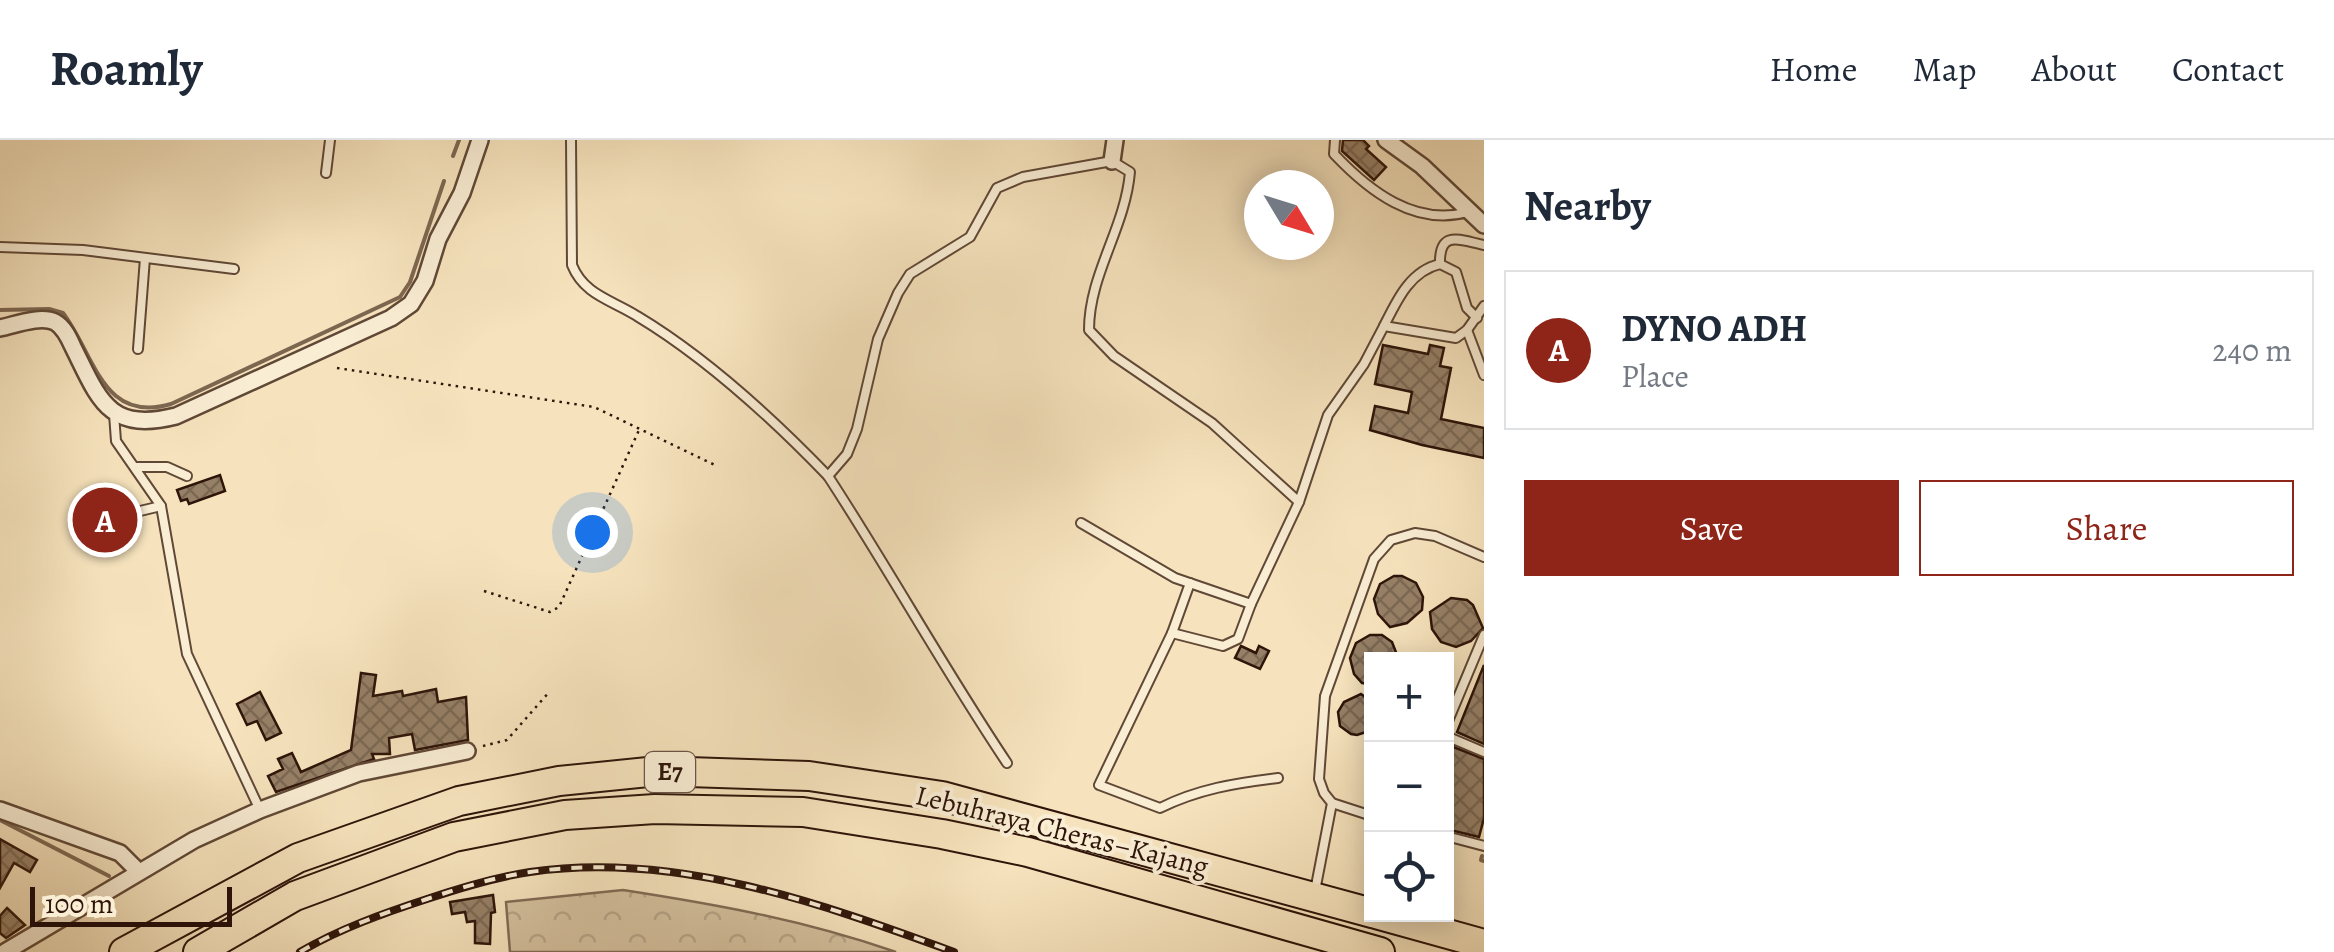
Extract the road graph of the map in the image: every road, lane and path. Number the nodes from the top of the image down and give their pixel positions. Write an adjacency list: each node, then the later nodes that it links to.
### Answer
1 (330, 140): 8 (lane)
2 (480, 140): 24 (street)
3 (571, 140): 29 (lane)
4 (1115, 140): 7 (street)
5 (1335, 140): 9 (lane)
6 (1386, 140): 9 (street)
7 (1112, 161): 29 (lane); 30 (lane)
8 (326, 174)
9 (1468, 212): 10 (street)
10 (1484, 225)
11 (1484, 245): 14 (lane)
12 (0, 247): 13 (lane)
13 (145, 258): 15 (lane); 21 (lane)
14 (1440, 264): 17 (lane); 18 (lane)
15 (234, 269)
16 (1484, 306): 17 (lane)
17 (1477, 318): 20 (lane)
18 (1384, 326): 20 (lane); 30 (lane)
19 (0, 328): 24 (street)
20 (1467, 330): 23 (lane)
21 (138, 349)
22 (337, 368): 25 (path)
23 (1484, 375)
24 (114, 414): 27 (lane)
25 (640, 429): 26 (path); 36 (path)
26 (717, 466)
27 (137, 467): 28 (lane); 31 (lane)
28 (187, 476)
29 (828, 476): 45 (lane)
30 (1299, 502): 37 (lane)
31 (160, 506): 32 (lane); 49 (lane)
32 (140, 511)
33 (1081, 523): 35 (lane)
34 (1484, 557): 47 (lane)
35 (1190, 583): 37 (lane); 38 (lane)
36 (484, 592)
37 (1251, 604): 38 (lane)
38 (1172, 633): 46 (lane)
39 (1484, 635): 41 (lane)
40 (550, 690): 43 (path)
41 (1454, 707)
42 (1454, 739): 44 (lane)
43 (468, 751): 49 (street)
44 (1484, 752)
45 (1007, 763)
46 (1278, 778)
47 (1332, 802): 50 (lane); 54 (lane)
48 (0, 810): 53 (street)
49 (260, 810): 53 (street)
50 (1364, 813)
51 (1454, 838): 52 (lane)
52 (1484, 846)
53 (139, 872): 59 (street)
54 (1314, 898): 55 (highway, Lebuhraya Cheras–Kajang / E7); 60 (highway, Lebuhraya Cheras–Kajang / E7)
55 (1364, 911)
56 (1403, 922): 58 (highway, Lebuhraya Cheras–Kajang / E7)
57 (1298, 930): 61 (highway, Lebuhraya Cheras–Kajang / E7); 62 (lane); 63 (highway, Lebuhraya Cheras–Kajang / E7)
58 (1484, 944)
59 (5, 952)
60 (124, 952)
61 (198, 952)
62 (1339, 952)
63 (1380, 952)

